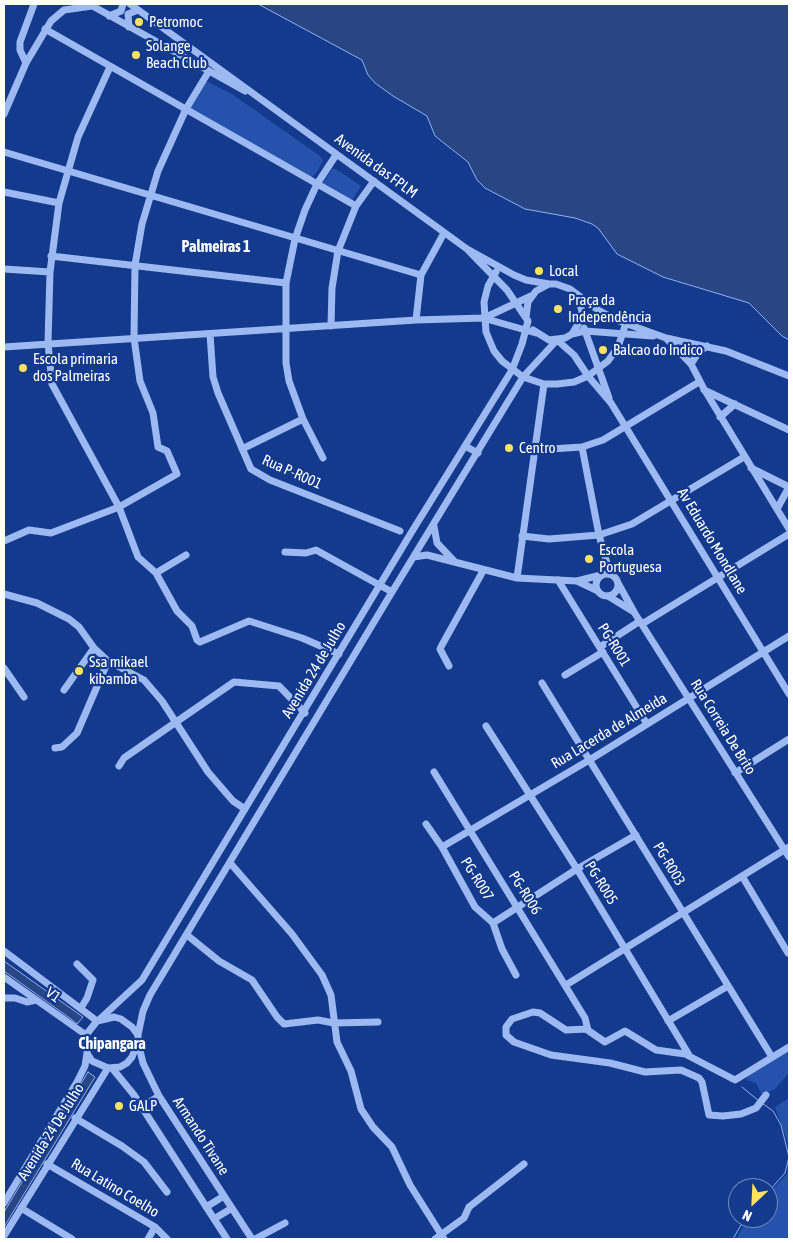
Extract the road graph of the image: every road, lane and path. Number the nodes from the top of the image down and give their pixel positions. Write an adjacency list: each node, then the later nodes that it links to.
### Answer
1 (34, 4): 11 (street)
2 (58, 4): 7 (street)
3 (123, 4): 8 (street)
4 (130, 4): 6 (street)
5 (91, 5): 7 (street); 8 (street)
6 (138, 10): 9 (street); 14 (street)
7 (59, 12): 10 (street)
8 (109, 16): 9 (street)
9 (129, 27): 13 (street)
10 (45, 28): 11 (street); 12 (street)
11 (26, 63): 16 (street)
12 (110, 67): 15 (street); 19 (street)
13 (208, 71): 14 (street); 15 (street)
14 (269, 105): 18 (street, Avenida das FPLM)
15 (186, 109): 21 (street); 23 (street)
16 (4, 114)
17 (4, 152): 19 (street)
18 (336, 155): 20 (street, Avenida das FPLM); 21 (street)
19 (67, 170): 23 (street); 24 (street)
20 (374, 182): 25 (street); 26 (street, Avenida das FPLM)
21 (317, 184): 25 (street); 27 (street)
22 (4, 192): 24 (street)
23 (150, 195): 27 (street); 31 (street)
24 (58, 203): 30 (street)
25 (356, 206): 29 (street)
26 (444, 233): 28 (street, Avenida das FPLM); 35 (street)
27 (295, 239): 29 (street); 37 (street)
28 (467, 249): 32 (street, Avenida das FPLM); 36 (street, Avenida das FPLM)
29 (338, 251): 35 (street); 47 (street)
30 (51, 256): 31 (street); 34 (street)
31 (135, 265): 37 (street); 55 (street)
32 (500, 267): 36 (street); 38 (street, Avenida das FPLM)
33 (4, 269): 34 (street)
34 (50, 272): 58 (street)
35 (421, 275): 43 (street)
36 (494, 275): 41 (street, Avenida das FPLM); 42 (street)
37 (286, 283): 48 (street)
38 (549, 284): 39 (street); 40 (street)
39 (576, 294): 44 (street); 46 (street)
40 (531, 296): 41 (street); 45 (street)
41 (517, 304): 42 (street); 45 (street, Avenida das FPLM)
42 (483, 318): 43 (street); 49 (street); 63 (street)
43 (416, 320): 47 (street)
44 (581, 320): 50 (street); 53 (street)
45 (528, 321): 49 (street, Avenida 24 de Julho); 51 (street)
46 (626, 323): 54 (street); 56 (street)
47 (331, 326): 48 (street)
48 (286, 329): 52 (street); 73 (street)
49 (526, 331): 51 (street); 63 (street, Avenida 24 de Julho)
50 (584, 331): 53 (street); 54 (street); 62 (street)
51 (536, 333): 57 (street)
52 (210, 334): 55 (street); 78 (street, Rua P-R001)
53 (572, 334): 57 (street)
54 (623, 334): 56 (street); 62 (street)
55 (134, 338): 58 (street); 88 (street)
56 (666, 338): 59 (street); 61 (street)
57 (557, 340): 64 (street); 66 (street, Avenida 24 de Julho)
58 (48, 344): 60 (street); 88 (street)
59 (707, 346): 61 (street); 65 (street)
60 (4, 347)
61 (691, 364): 67 (street)
62 (599, 369): 64 (street); 70 (street)
63 (512, 370): 66 (street); 76 (street, Avenida 24 de Julho)
64 (588, 376): 68 (street); 70 (street)
65 (789, 376)
66 (523, 377): 68 (street); 80 (street, Avenida 24 de Julho)
67 (699, 382): 69 (street); 74 (street)
68 (544, 384): 79 (street)
69 (704, 390): 71 (street); 72 (street)
70 (611, 403): 74 (street, Av Eduardo Mondlane)
71 (735, 404): 72 (street); 75 (street)
72 (720, 417): 81 (street)
73 (302, 419): 78 (street); 82 (street)
74 (626, 428): 77 (street); 87 (street, Av Eduardo Mondlane)
75 (789, 430)
76 (465, 446): 80 (street); 83 (street, Avenida 24 de Julho)
77 (582, 447): 79 (street); 94 (street)
78 (242, 449): 92 (street, Rua P-R001)
79 (534, 450): 95 (street)
80 (478, 453): 84 (street, Avenida 24 de Julho)
81 (744, 457): 85 (street); 87 (street)
82 (323, 458)
83 (456, 460): 84 (street); 110 (street, Avenida 24 de Julho)
84 (470, 467): 90 (street, Avenida 24 de Julho)
85 (751, 467): 86 (street); 89 (street)
86 (789, 487): 89 (street)
87 (672, 502): 94 (street); 105 (street, Av Eduardo Mondlane)
88 (119, 507): 96 (street); 102 (street)
89 (778, 509): 91 (street)
90 (434, 526): 99 (street, Avenida 24 de Julho); 100 (street)
91 (789, 529)
92 (400, 531)
93 (789, 534): 105 (street)
94 (599, 535): 95 (street); 103 (street)
95 (522, 536): 106 (street)
96 (4, 541)
97 (285, 552): 110 (street)
98 (186, 555): 102 (street)
99 (414, 557): 100 (street); 112 (street, Avenida 24 de Julho)
100 (456, 563): 101 (street)
101 (483, 571): 106 (street); 125 (street)
102 (156, 573): 123 (street)
103 (610, 574): 104 (street); 109 (street)
104 (601, 575): 108 (street); 111 (street)
105 (717, 577): 118 (street); 122 (street, Av Eduardo Mondlane)
106 (517, 578): 107 (street)
107 (558, 580): 108 (street); 121 (street, PG-R001)
108 (577, 581): 111 (street)
109 (618, 583): 114 (street); 117 (street, Rua Correia De Brito)
110 (380, 586): 112 (street); 115 (street, Avenida 24 de Julho)
111 (598, 591): 114 (street)
112 (392, 592): 116 (street, Avenida 24 de Julho)
113 (4, 594): 120 (street)
114 (608, 596): 117 (street)
115 (373, 599): 116 (street); 123 (street, Avenida 24 de Julho)
116 (384, 606): 136 (street, Avenida 24 de Julho)
117 (634, 612): 118 (street, Rua Correia De Brito)
118 (641, 623): 121 (street); 132 (street, Rua Correia De Brito)
119 (789, 636): 122 (street, Rua Lacerda de Almeida)
120 (94, 648): 124 (street); 129 (street)
121 (601, 650): 127 (street); 135 (street, PG-R001)
122 (763, 651): 130 (street, Av Eduardo Mondlane); 132 (street, Rua Lacerda de Almeida)
123 (339, 654): 133 (street, Avenida 24 de Julho)
124 (108, 661): 134 (street); 141 (street)
125 (449, 666)
126 (4, 668): 131 (street)
127 (565, 675)
128 (542, 683): 142 (street, PG-R003)
129 (64, 690)
130 (789, 694)
131 (24, 697)
132 (689, 698): 135 (street, Rua Lacerda de Almeida); 145 (street, Rua Correia De Brito)
133 (303, 716): 134 (street); 136 (street); 138 (street, Avenida 24 de Julho)
134 (176, 724): 143 (street); 147 (street)
135 (647, 724): 142 (street, Rua Lacerda de Almeida)
136 (312, 725): 139 (street, Avenida 24 de Julho)
137 (486, 726): 146 (street, PG-R005)
138 (294, 729): 139 (street); 147 (street, Avenida 24 de Julho)
139 (306, 736): 154 (street, Avenida 24 de Julho)
140 (789, 739): 145 (street)
141 (54, 748)
142 (591, 759): 146 (street, Rua Lacerda de Almeida); 150 (street, PG-R003)
143 (119, 766)
144 (434, 772): 149 (street, PG-R006)
145 (735, 773): 152 (street, Rua Correia De Brito)
146 (530, 794): 149 (street, Rua Lacerda de Almeida); 155 (street, PG-R005)
147 (244, 809): 172 (street, Avenida 24 de Julho)
148 (426, 824): 151 (street, PG-R007)
149 (469, 830): 151 (street, Rua Lacerda de Almeida); 157 (street, PG-R006)
150 (636, 836): 155 (street); 158 (street, PG-R003)
151 (442, 847): 159 (street, PG-R007)
152 (787, 848): 153 (street, Rua Correia De Brito); 156 (street)
153 (789, 857)
154 (231, 864): 160 (street, Avenida 24 de Julho); 175 (street)
155 (577, 870): 157 (street); 161 (street, PG-R005)
156 (742, 876): 158 (street); 163 (street)
157 (518, 908): 159 (street); 167 (street, PG-R006)
158 (682, 912): 161 (street); 168 (street, PG-R003)
159 (493, 923): 165 (street, PG-R007)
160 (187, 935): 175 (street); 178 (street, Avenida 24 de Julho)
161 (624, 948): 167 (street); 173 (street, PG-R005)
162 (4, 951): 171 (street)
163 (788, 953)
164 (77, 964): 171 (street)
165 (516, 976)
166 (4, 977): 170 (street, V1)
167 (566, 985): 176 (street, PG-R006)
168 (728, 986): 173 (street); 182 (street, PG-R003)
169 (4, 998): 170 (street)
170 (36, 1000): 177 (street, V1)
171 (80, 1008): 172 (street)
172 (99, 1019): 177 (street); 178 (street)
173 (668, 1020): 181 (street, PG-R005)
174 (378, 1022): 175 (street)
175 (334, 1023): 200 (street)
176 (588, 1030): 181 (street); 184 (street)
177 (86, 1035): 180 (street)
178 (138, 1039): 183 (street); 185 (street, Armando Tivane)
179 (789, 1047): 182 (street)
180 (87, 1053): 183 (street); 192 (street, Avenida 24 De Julho)
181 (689, 1055): 182 (street)
182 (772, 1058)
183 (110, 1068): 186 (street); 187 (street, Avenida 24 De Julho)
184 (766, 1095)
185 (159, 1096): 186 (street); 191 (street, Armando Tivane)
186 (142, 1107): 193 (street)
187 (75, 1118): 188 (street, Avenida 24 De Julho); 190 (street)
188 (47, 1164): 194 (street, Avenida 24 De Julho); 198 (street, Rua Latino Coelho)
189 (524, 1164): 200 (street)
190 (167, 1192)
191 (224, 1196): 193 (street); 195 (street, Armando Tivane)
192 (4, 1203)
193 (206, 1207): 196 (street)
194 (21, 1208): 199 (street, Avenida 24 De Julho); 201 (street)
195 (232, 1208): 196 (street); 205 (street, Armando Tivane)
196 (214, 1218): 204 (street)
197 (285, 1222): 205 (street)
198 (155, 1227): 202 (street); 203 (street, Rua Latino Coelho)
199 (4, 1236)
200 (440, 1238)
201 (72, 1239)
202 (148, 1239)
203 (168, 1239)
204 (227, 1239)
205 (254, 1239)

